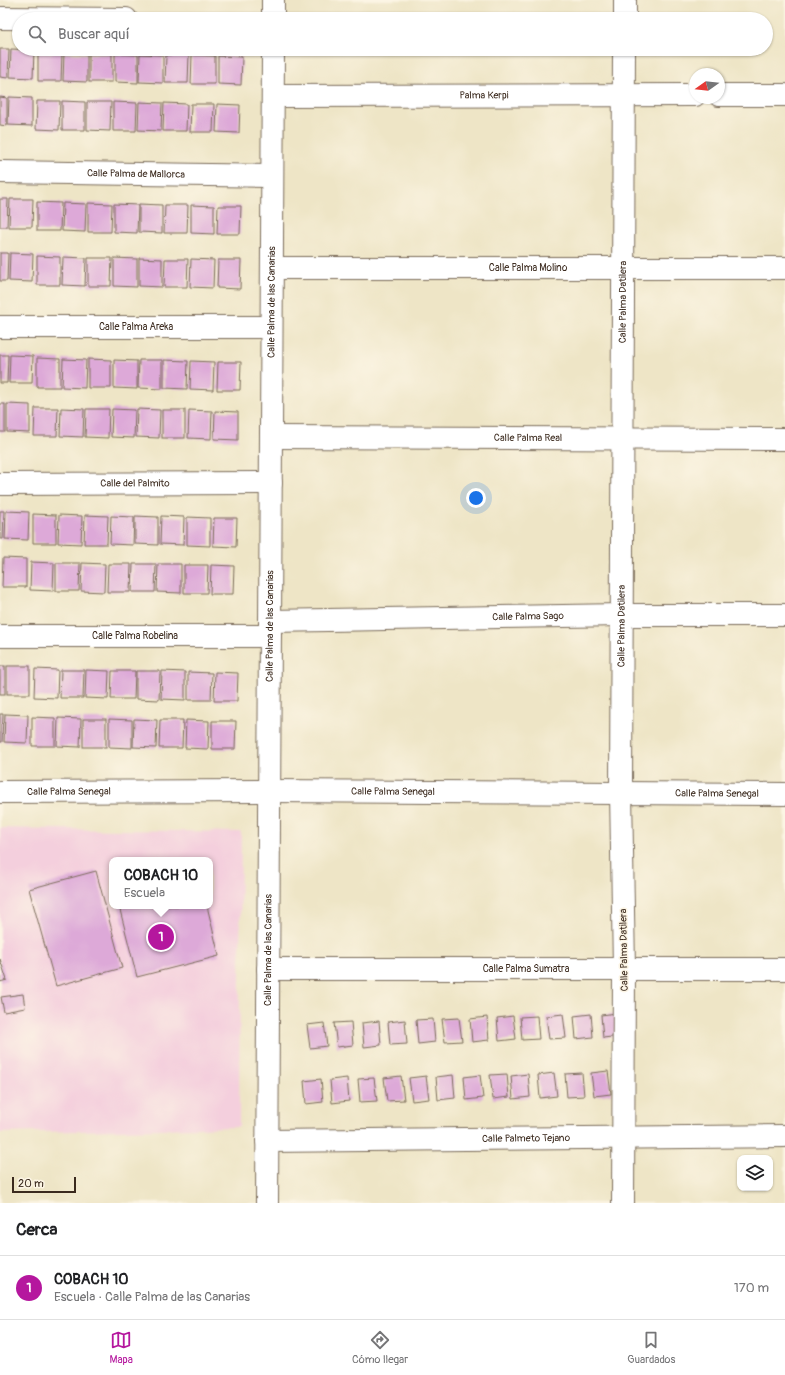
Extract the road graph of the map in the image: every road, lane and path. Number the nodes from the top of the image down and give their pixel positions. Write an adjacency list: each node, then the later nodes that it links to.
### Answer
1 (273, 0): 3 (street)
2 (625, 0): 4 (street)
3 (273, 12)
4 (625, 12)
5 (0, 18): 6 (street)
6 (12, 18)
7 (273, 56): 13 (street, Calle Palma de las Canarias)
8 (624, 56): 9 (street, Calle Palma Datilera)
9 (624, 94): 10 (street, Palma Kerpi); 13 (street, Palma Kerpi); 17 (street, Calle Palma Datilera)
10 (689, 95)
11 (725, 95): 12 (street)
12 (785, 95)
13 (273, 96): 15 (street, Calle Palma de las Canarias)
14 (0, 172): 15 (street, Calle Palma de Mallorca)
15 (272, 176): 16 (street, Calle Palma de las Canarias)
16 (272, 268): 17 (street, Calle Palma Molino); 20 (street, Calle Palma de las Canarias)
17 (622, 268): 18 (street, Calle Palma Molino); 22 (street, Calle Palma Datilera)
18 (785, 268)
19 (0, 327): 20 (street, Calle Palma Areka)
20 (271, 327): 21 (street, Calle Palma de las Canarias)
21 (271, 437): 22 (street, Calle Palma Real); 24 (street, Calle Palma de las Canarias)
22 (622, 438): 23 (street, Calle Palma Real); 26 (street, Calle Palma Datilera)
23 (785, 439)
24 (271, 483): 25 (street, Calle del Palmito); 28 (street, Calle Palma de las Canarias)
25 (0, 484)
26 (622, 615): 27 (street, Calle Palma Sago); 28 (street, Calle Palma Sago); 32 (street, Calle Palma Datilera)
27 (785, 616)
28 (270, 628): 29 (street, Calle Palma Robelina); 30 (street, Calle Palma de las Canarias)
29 (0, 636)
30 (269, 791): 31 (street, Calle Palma Senegal); 32 (street, Calle Palma Senegal); 34 (street, Calle Palma de las Canarias)
31 (0, 792)
32 (621, 792): 33 (street, Calle Palma Senegal); 35 (street, Calle Palma Datilera)
33 (785, 794)
34 (268, 969): 35 (street, Calle Palma Sumatra); 39 (street, Calle Palma de las Canarias)
35 (624, 969): 36 (street, Calle Palma Sumatra); 38 (street, Calle Palma Datilera)
36 (785, 969)
37 (785, 1136): 38 (street, Calle Palmeto Tejano)
38 (623, 1138): 39 (street, Calle Palmeto Tejano); 41 (street, Calle Palma Datilera)
39 (267, 1141): 40 (street, Calle Palma de las Canarias)
40 (267, 1203)
41 (623, 1203)

